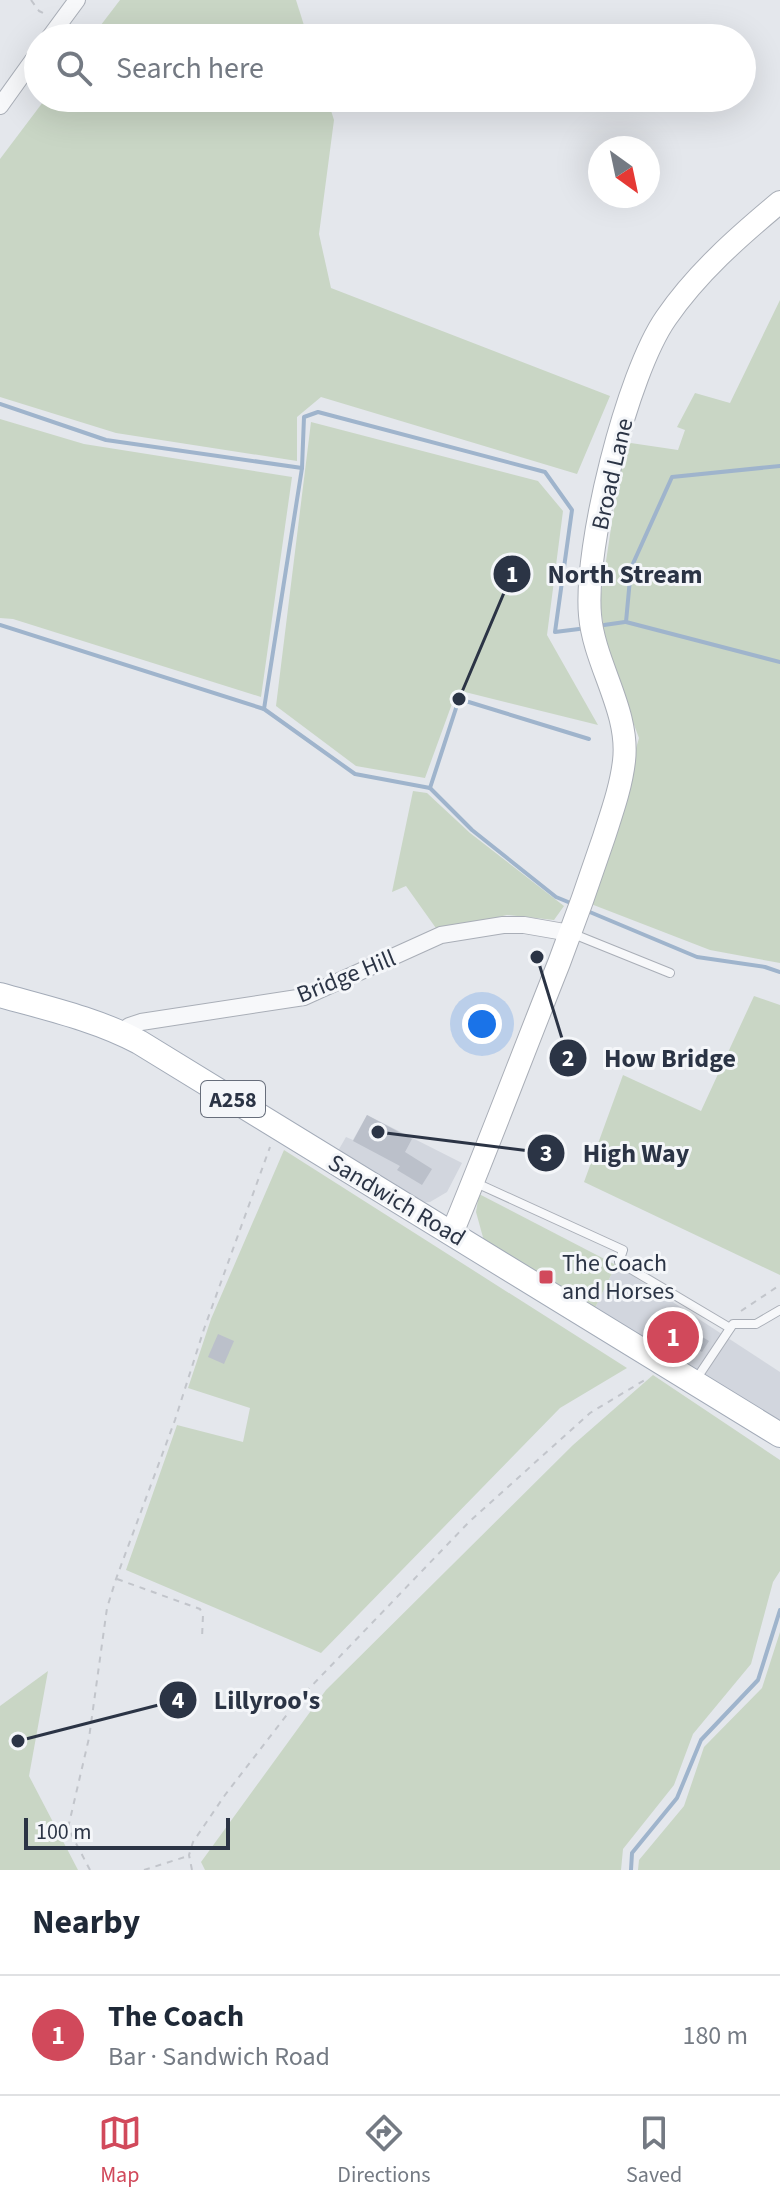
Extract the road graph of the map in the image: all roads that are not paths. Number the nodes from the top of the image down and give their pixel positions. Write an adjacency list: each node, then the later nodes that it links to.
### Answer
1 (77, 0): 2 (street)
2 (59, 24)
3 (24, 73): 4 (street)
4 (0, 106)
5 (780, 202): 6 (street, Broad Lane)
6 (576, 916): 7 (lane); 9 (street, Bridge Hill); 10 (street, Broad Lane)
7 (670, 973)
8 (0, 995): 9 (main road, Sandwich Road / A258)
9 (122, 1032): 11 (main road, Sandwich Road / A258)
10 (473, 1182): 11 (street, Broad Lane); 13 (lane)
11 (452, 1233): 14 (main road, Sandwich Road / A258)
12 (780, 1310): 13 (lane)
13 (732, 1326): 14 (lane)
14 (695, 1382): 15 (main road, Sandwich Road / A258)
15 (780, 1435)

